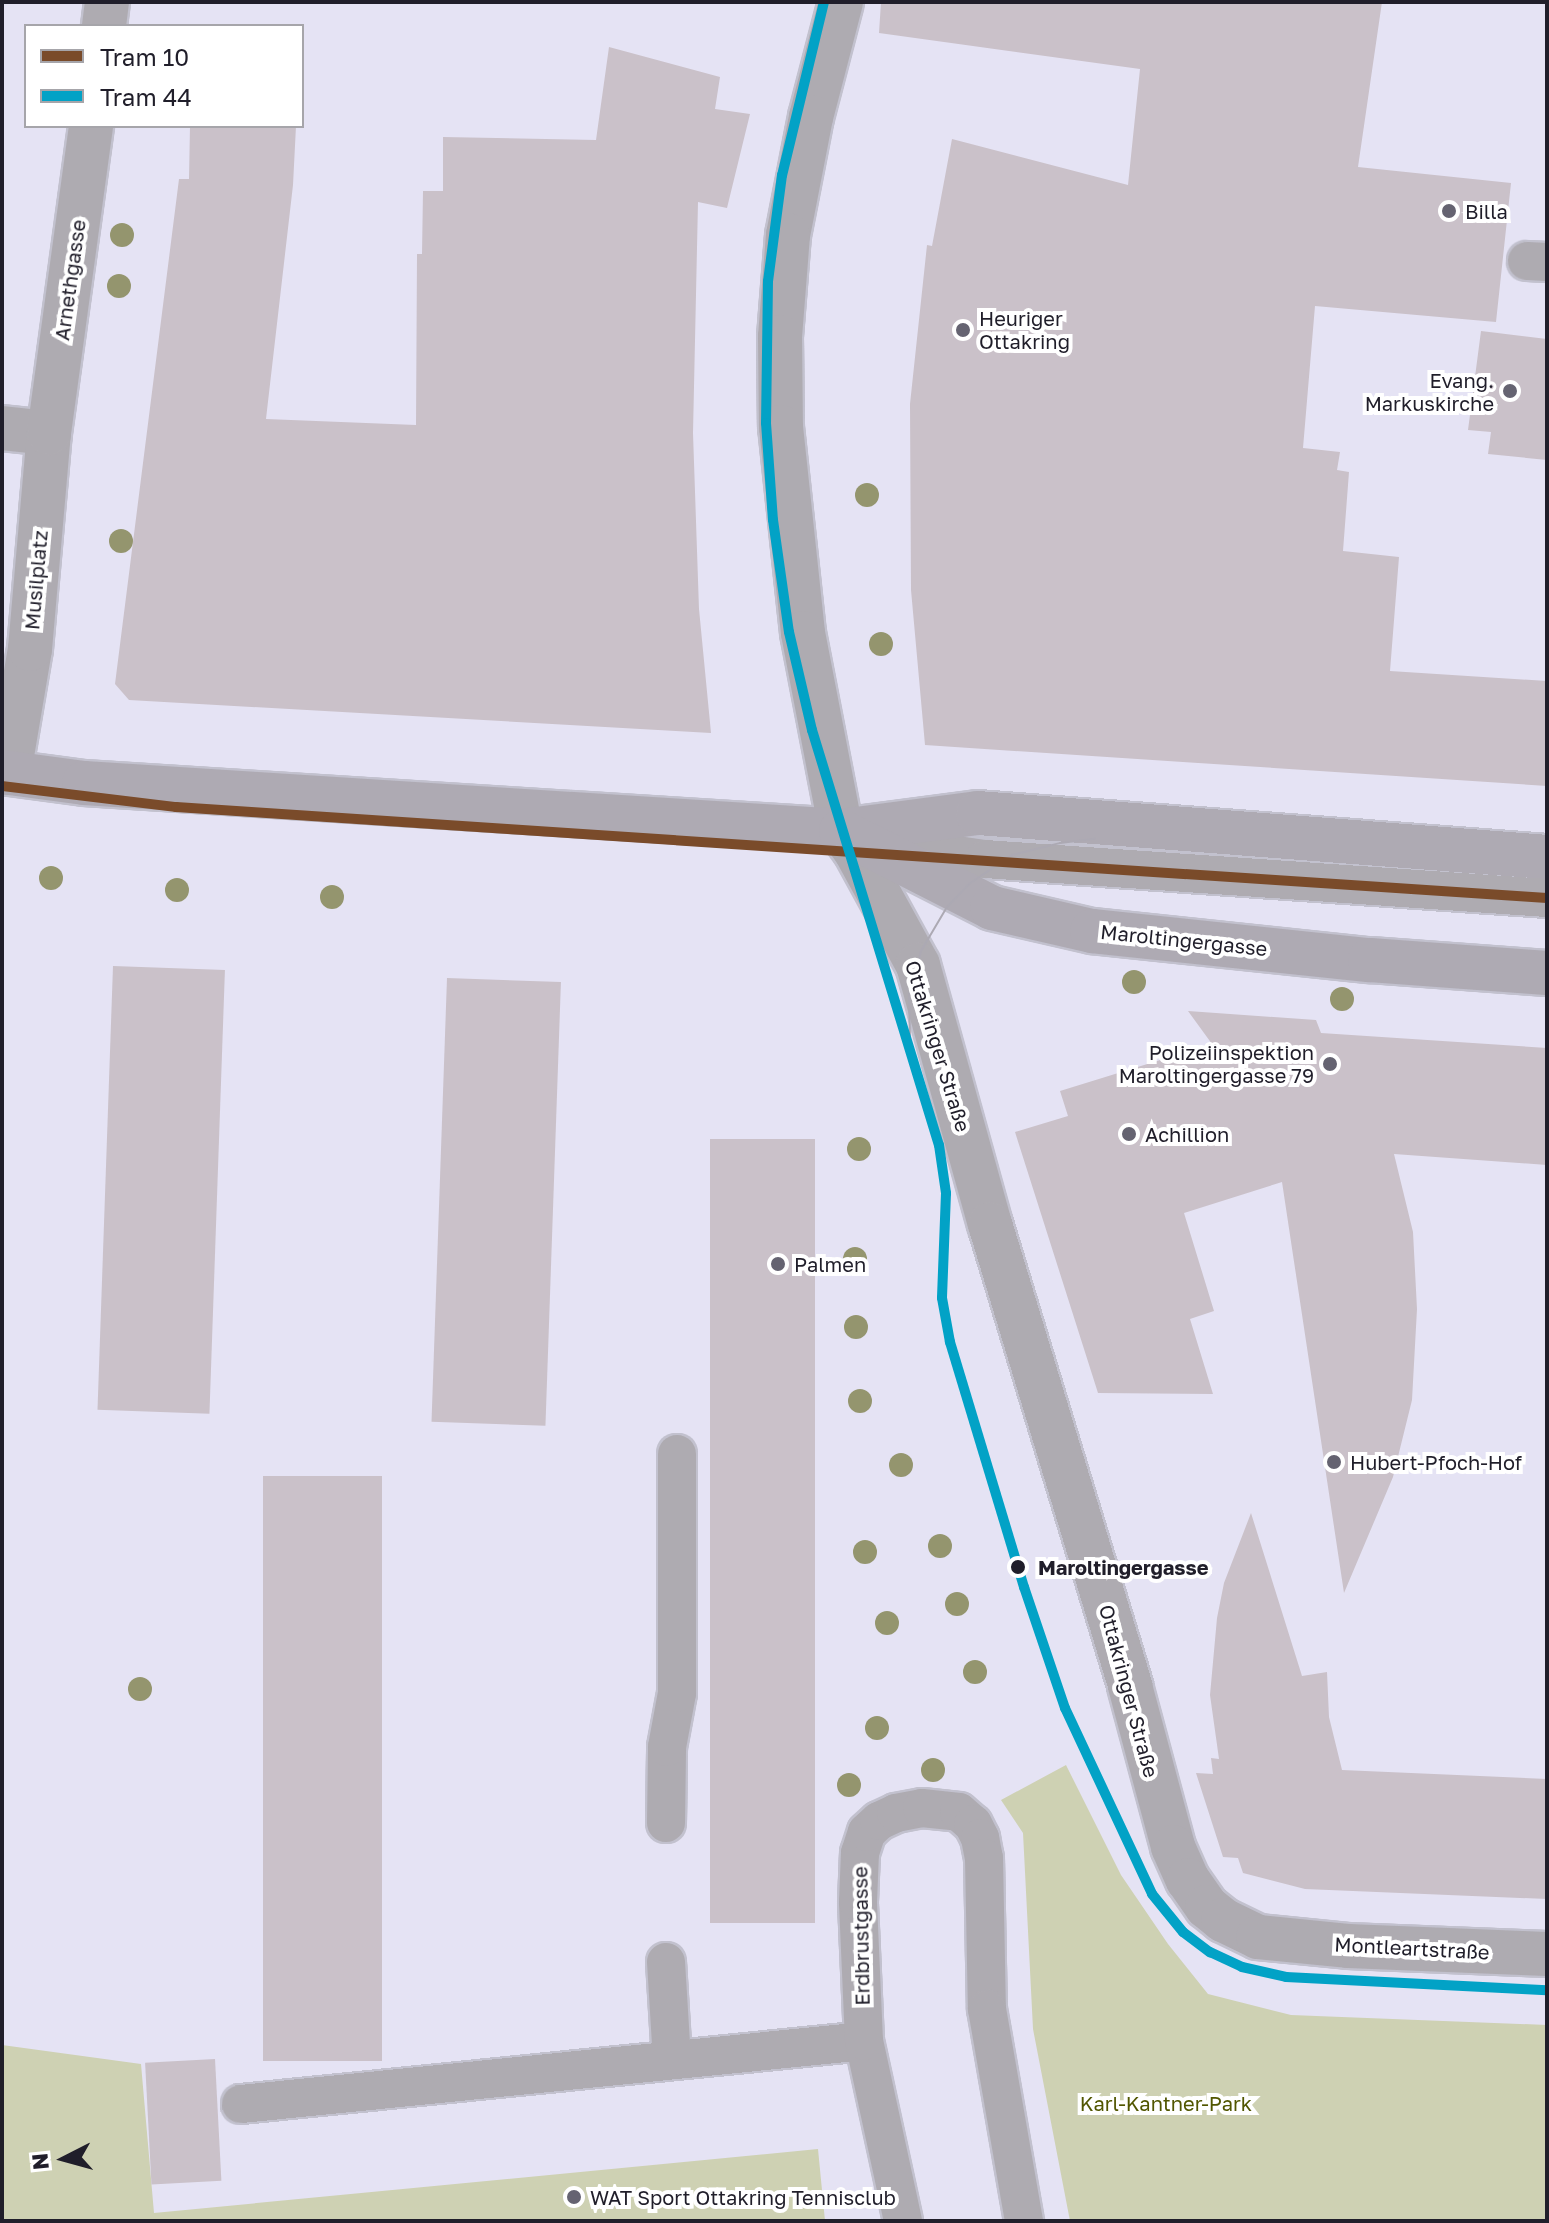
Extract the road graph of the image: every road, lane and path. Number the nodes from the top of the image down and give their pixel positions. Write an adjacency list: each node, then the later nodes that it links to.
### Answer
1 (107, 2): 3 (street)
2 (841, 2): 8 (street, Ottakringer Straße)
3 (104, 24)
4 (91, 128): 6 (street, Arnethgasse)
5 (2, 428): 6 (street)
6 (49, 433): 7 (street, Musilplatz)
7 (5, 772): 8 (main road)
8 (841, 831): 9 (main road); 10 (lane); 11 (main road, Maroltingergasse); 14 (street, Ottakringer Straße)
9 (1547, 857)
10 (1547, 898)
11 (1547, 973)
12 (677, 1454): 13 (lane)
13 (666, 1823)
14 (1277, 1941): 15 (street, Montleartstraße)
15 (1547, 1954)
16 (666, 1962): 18 (lane)
17 (864, 2041): 18 (lane); 20 (lane, Erdbrustgasse); 21 (lane, Erdbrustgasse)
18 (672, 2060): 19 (lane)
19 (241, 2104)
20 (903, 2221)
21 (1024, 2221)

